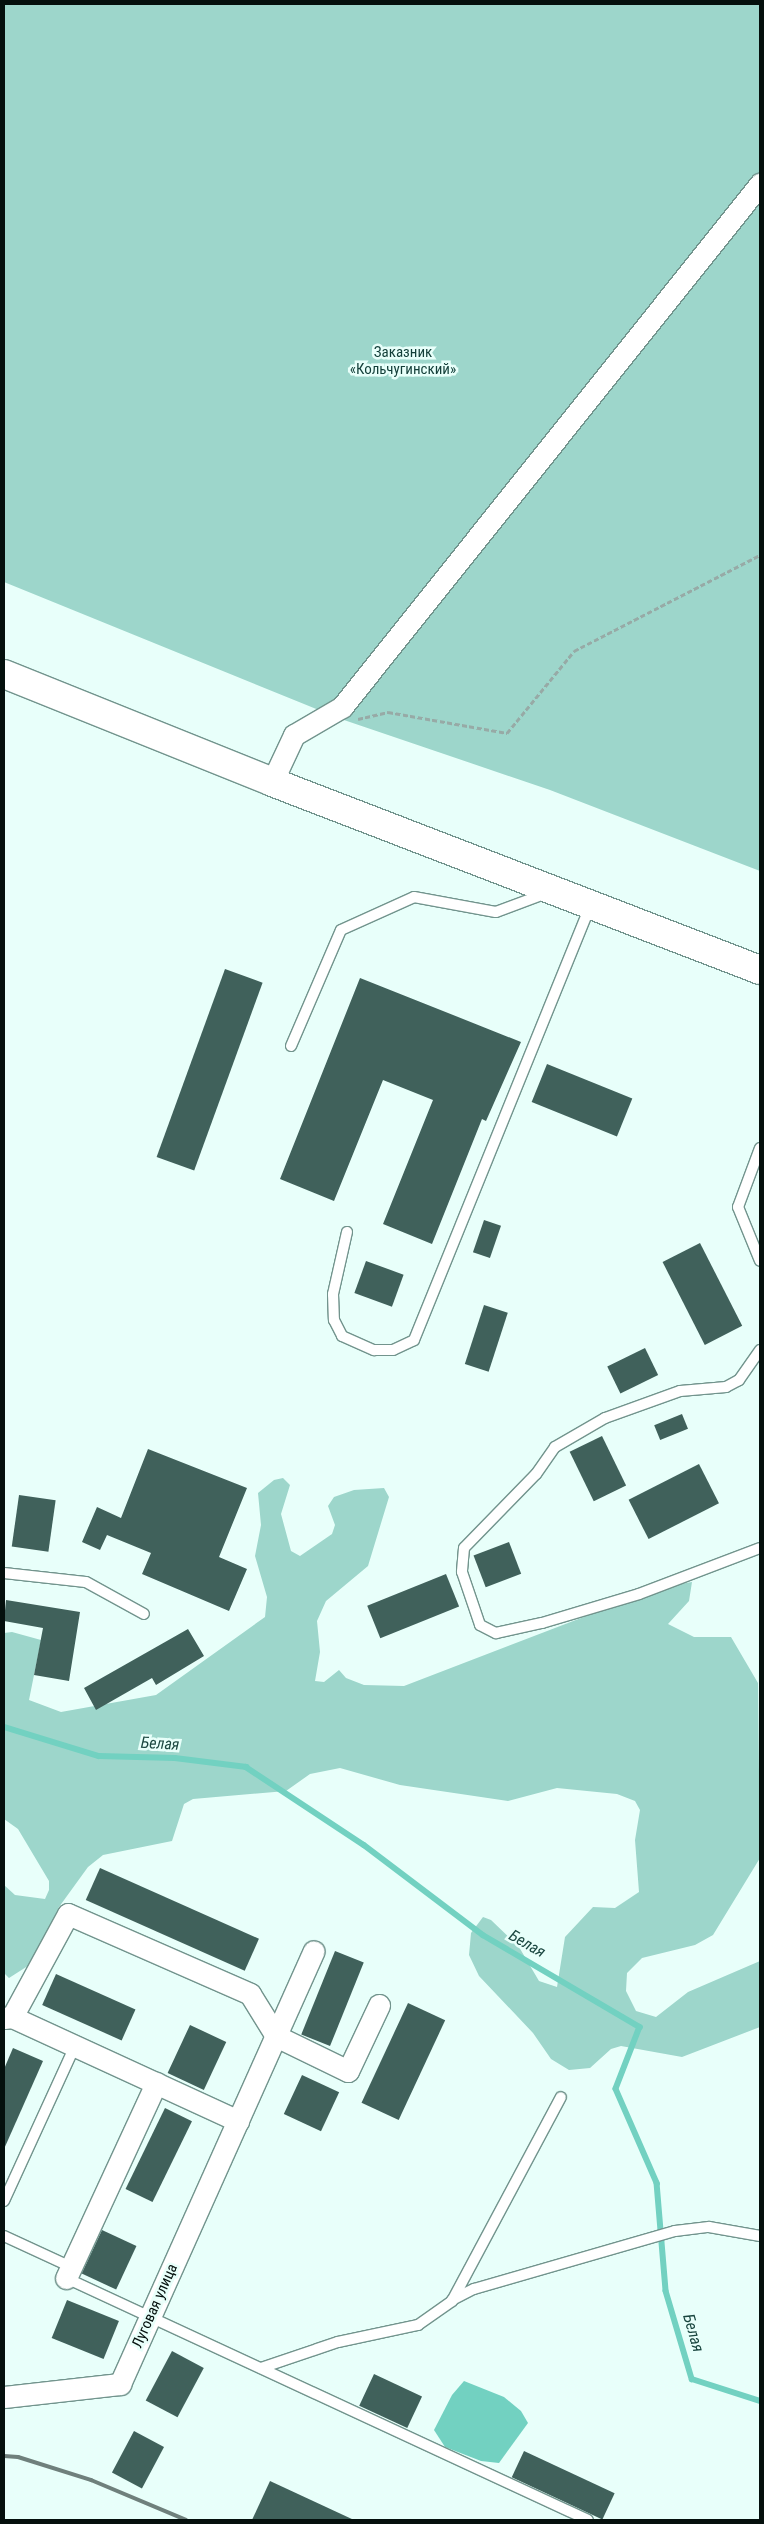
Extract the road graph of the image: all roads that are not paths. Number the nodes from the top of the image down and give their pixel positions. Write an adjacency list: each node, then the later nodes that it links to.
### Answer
1 (760, 184): 3 (street)
2 (4, 674): 3 (main road)
3 (272, 782): 4 (main road)
4 (554, 890): 5 (main road); 7 (lane)
5 (591, 906): 6 (main road); 9 (lane)
6 (760, 970)
7 (291, 1046)
8 (760, 1148): 10 (lane)
9 (348, 1232)
10 (760, 1261)
11 (760, 1350): 12 (lane)
12 (760, 1548)
13 (4, 1573): 14 (lane)
14 (144, 1614)
15 (314, 1952): 18 (street, Луговая улица)
16 (379, 2005): 18 (street)
17 (8, 2018): 18 (street); 19 (street)
18 (276, 2036): 22 (street, Луговая улица)
19 (75, 2046): 20 (street); 23 (lane)
20 (156, 2083): 22 (street); 26 (street)
21 (561, 2097): 27 (lane)
22 (238, 2121): 28 (street, Луговая улица)
23 (4, 2201)
24 (4, 2236): 26 (lane)
25 (760, 2236): 27 (lane)
26 (69, 2272): 28 (lane)
27 (452, 2301): 29 (lane)
28 (150, 2317): 29 (lane); 30 (street, Луговая улица)
29 (261, 2368): 31 (lane)
30 (4, 2396)
31 (588, 2520)

